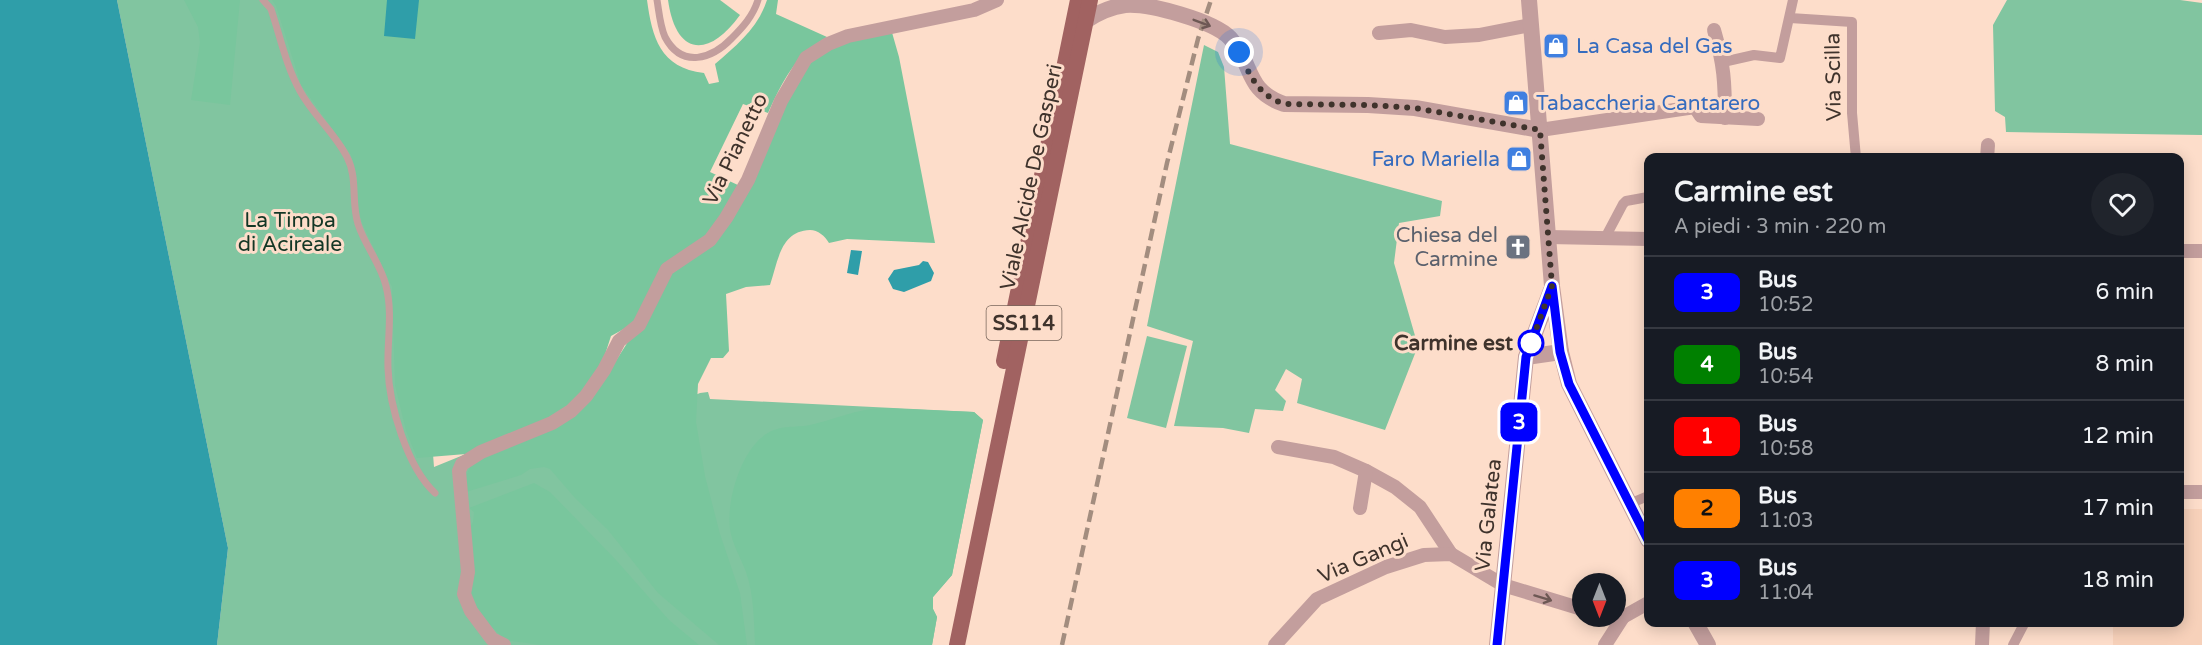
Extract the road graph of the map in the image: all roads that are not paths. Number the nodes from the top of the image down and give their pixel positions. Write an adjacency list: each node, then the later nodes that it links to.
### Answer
1 (263, 0): 34 (lane)
2 (657, 0): 3 (lane)
3 (758, 0)
4 (997, 0): 48 (street, Via Pianetto)
5 (1078, 0): 49 (main road, Viale Alcide De Gasperi / SS114)
6 (1090, 0): 12 (main road, Viale Alcide De Gasperi / SS114)
7 (1529, 0): 13 (street)
8 (1793, 0): 11 (street)
9 (1144, 2): 10 (street); 12 (street)
10 (1168, 5): 19 (street, one-way to 19)
11 (1790, 18): 16 (street); 20 (street, Via Scilla)
12 (1087, 20): 50 (main road, Viale Alcide De Gasperi / SS114)
13 (1531, 25): 15 (street); 19 (street)
14 (1714, 30): 16 (street)
15 (1379, 33)
16 (1723, 62): 17 (street)
17 (1725, 118): 18 (street); 19 (street)
18 (1758, 119)
19 (1540, 130): 22 (street)
20 (1856, 153)
21 (1644, 198): 23 (street)
22 (1549, 237): 23 (street); 27 (street)
23 (1605, 237): 24 (street)
24 (1644, 238)
25 (2184, 251): 26 (street)
26 (2202, 251)
27 (1552, 286): 28 (street); 29 (street, Via Galatea)
28 (1560, 352): 29 (street); 36 (street)
29 (1526, 357): 40 (street, Via Galatea)
30 (1278, 447): 31 (street, Via Gangi)
31 (1366, 471): 37 (street); 39 (street, Via Gangi)
32 (2184, 492): 33 (street)
33 (2202, 492)
34 (435, 493)
35 (1644, 498): 36 (street)
36 (1629, 504): 38 (street)
37 (1360, 508)
38 (1644, 532)
39 (1450, 554): 40 (street, Via Gangi); 51 (street, Via Gangi)
40 (1503, 585): 42 (street, Via Gangi, one-way to 42); 52 (street, Via Galatea)
41 (1644, 605): 43 (street)
42 (1572, 606)
43 (1626, 615)
44 (1617, 627): 53 (street)
45 (1698, 627): 54 (street)
46 (1983, 627): 55 (street)
47 (2022, 627): 56 (street)
48 (504, 645)
49 (945, 645)
50 (957, 645)
51 (1275, 645)
52 (1497, 645)
53 (1605, 645)
54 (1708, 645)
55 (1982, 645)
56 (2013, 645)

